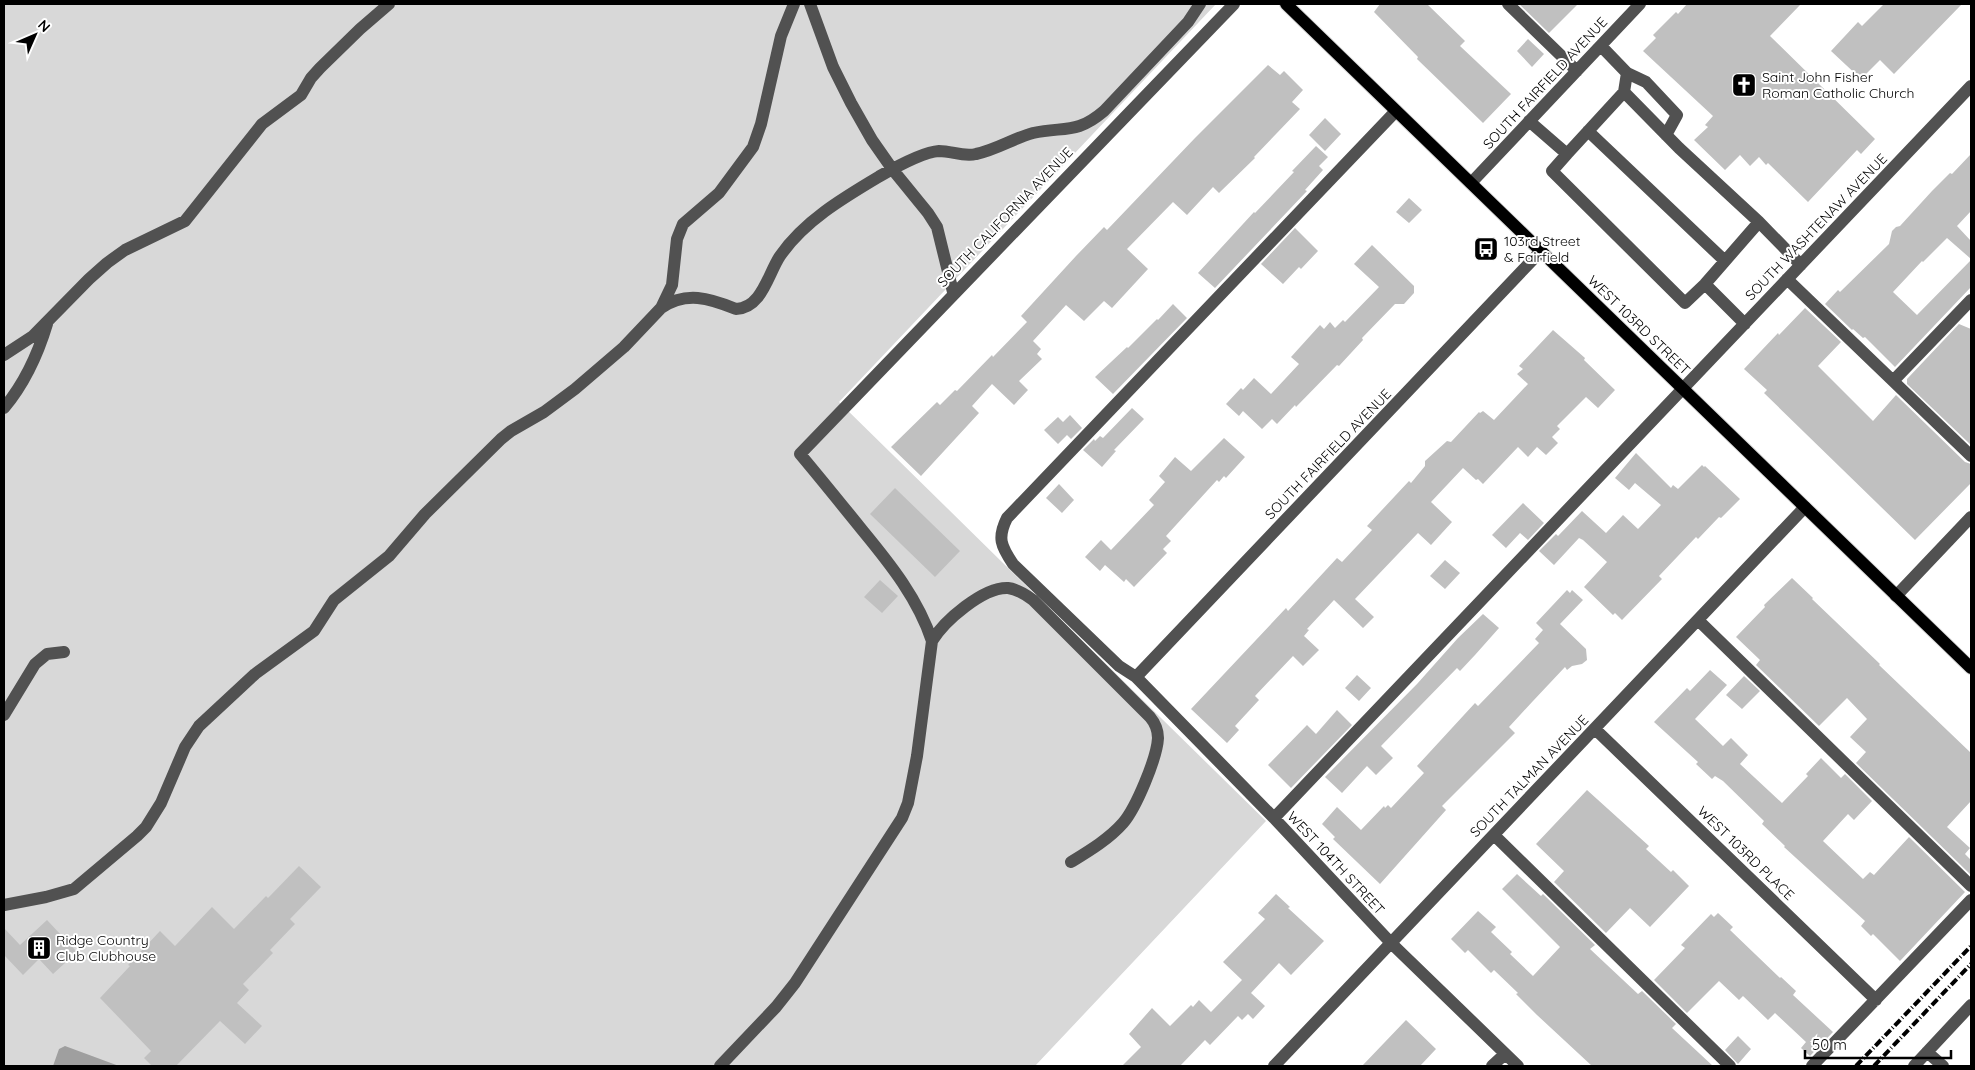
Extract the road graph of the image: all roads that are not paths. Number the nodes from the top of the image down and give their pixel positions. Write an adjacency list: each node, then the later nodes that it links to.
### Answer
1 (389, 4): 30 (street)
2 (794, 4): 29 (street)
3 (810, 4): 19 (street)
4 (1200, 4): 19 (street)
5 (1234, 4): 27 (street, SOUTH CALIFORNIA AVENUE)
6 (1286, 4): 14 (main road, WEST 103RD STREET)
7 (1508, 4): 10 (street)
8 (1640, 4): 9 (street, SOUTH FAIRFIELD AVENUE)
9 (1601, 46): 10 (street, SOUTH FAIRFIELD AVENUE); 11 (street)
10 (1578, 71): 15 (street, SOUTH FAIRFIELD AVENUE)
11 (1627, 73): 13 (street); 17 (street)
12 (1971, 86): 24 (street, SOUTH WASHTENAW AVENUE)
13 (1624, 92): 16 (street); 17 (street)
14 (1396, 111): 20 (main road, WEST 103RD STREET); 44 (street, WEST 104TH STREET)
15 (1529, 122): 18 (street); 20 (street, SOUTH FAIRFIELD AVENUE)
16 (1588, 131): 18 (street); 23 (street)
17 (1666, 135): 21 (street)
18 (1567, 154): 26 (street)
19 (893, 170): 27 (street); 29 (street)
20 (1471, 183): 22 (main road, WEST 103RD STREET)
21 (1759, 222): 23 (street); 24 (street)
22 (1541, 251): 34 (main road, WEST 103RD STREET); 44 (street, SOUTH FAIRFIELD AVENUE)
23 (1725, 261): 26 (street)
24 (1801, 265): 25 (street, SOUTH WASHTENAW AVENUE)
25 (1787, 279): 31 (street, SOUTH WASHTENAW AVENUE); 33 (street)
26 (1705, 284): 31 (street)
27 (953, 292): 41 (street, SOUTH CALIFORNIA AVENUE)
28 (1971, 300): 33 (street)
29 (661, 308): 52 (street)
30 (48, 322): 32 (street); 35 (street)
31 (1745, 324): 34 (street, SOUTH WASHTENAW AVENUE)
32 (4, 355)
33 (1894, 381): 36 (street)
34 (1683, 389): 37 (main road, WEST 103RD STREET); 47 (street, SOUTH WASHTENAW AVENUE)
35 (4, 408)
36 (1971, 456)
37 (1805, 507): 39 (main road, WEST 103RD STREET); 40 (street, SOUTH TALMAN AVENUE)
38 (1971, 517): 39 (street)
39 (1896, 596): 43 (main road, WEST 103RD STREET)
40 (1698, 620): 46 (street, SOUTH TALMAN AVENUE); 50 (street)
41 (932, 641): 49 (street); 58 (street)
42 (64, 652): 45 (street)
43 (1971, 668)
44 (1136, 677): 47 (street, WEST 104TH STREET)
45 (4, 715)
46 (1595, 729): 48 (street, SOUTH TALMAN AVENUE); 54 (street, WEST 103RD PLACE)
47 (1274, 818): 53 (street, WEST 104TH STREET)
48 (1494, 835): 53 (street, SOUTH TALMAN AVENUE); 62 (street)
49 (1071, 862)
50 (1971, 886)
51 (1971, 900): 54 (street)
52 (4, 905)
53 (1392, 943): 57 (street, WEST 104TH STREET); 59 (street, SOUTH TALMAN AVENUE)
54 (1876, 1000): 63 (street)
55 (1971, 1005): 56 (street)
56 (1928, 1052): 64 (street); 65 (street)
57 (1504, 1054): 60 (street); 61 (street, WEST 104TH STREET)
58 (720, 1066)
59 (1274, 1066)
60 (1492, 1066)
61 (1518, 1066)
62 (1730, 1066)
63 (1812, 1066)
64 (1914, 1066)
65 (1943, 1066)

